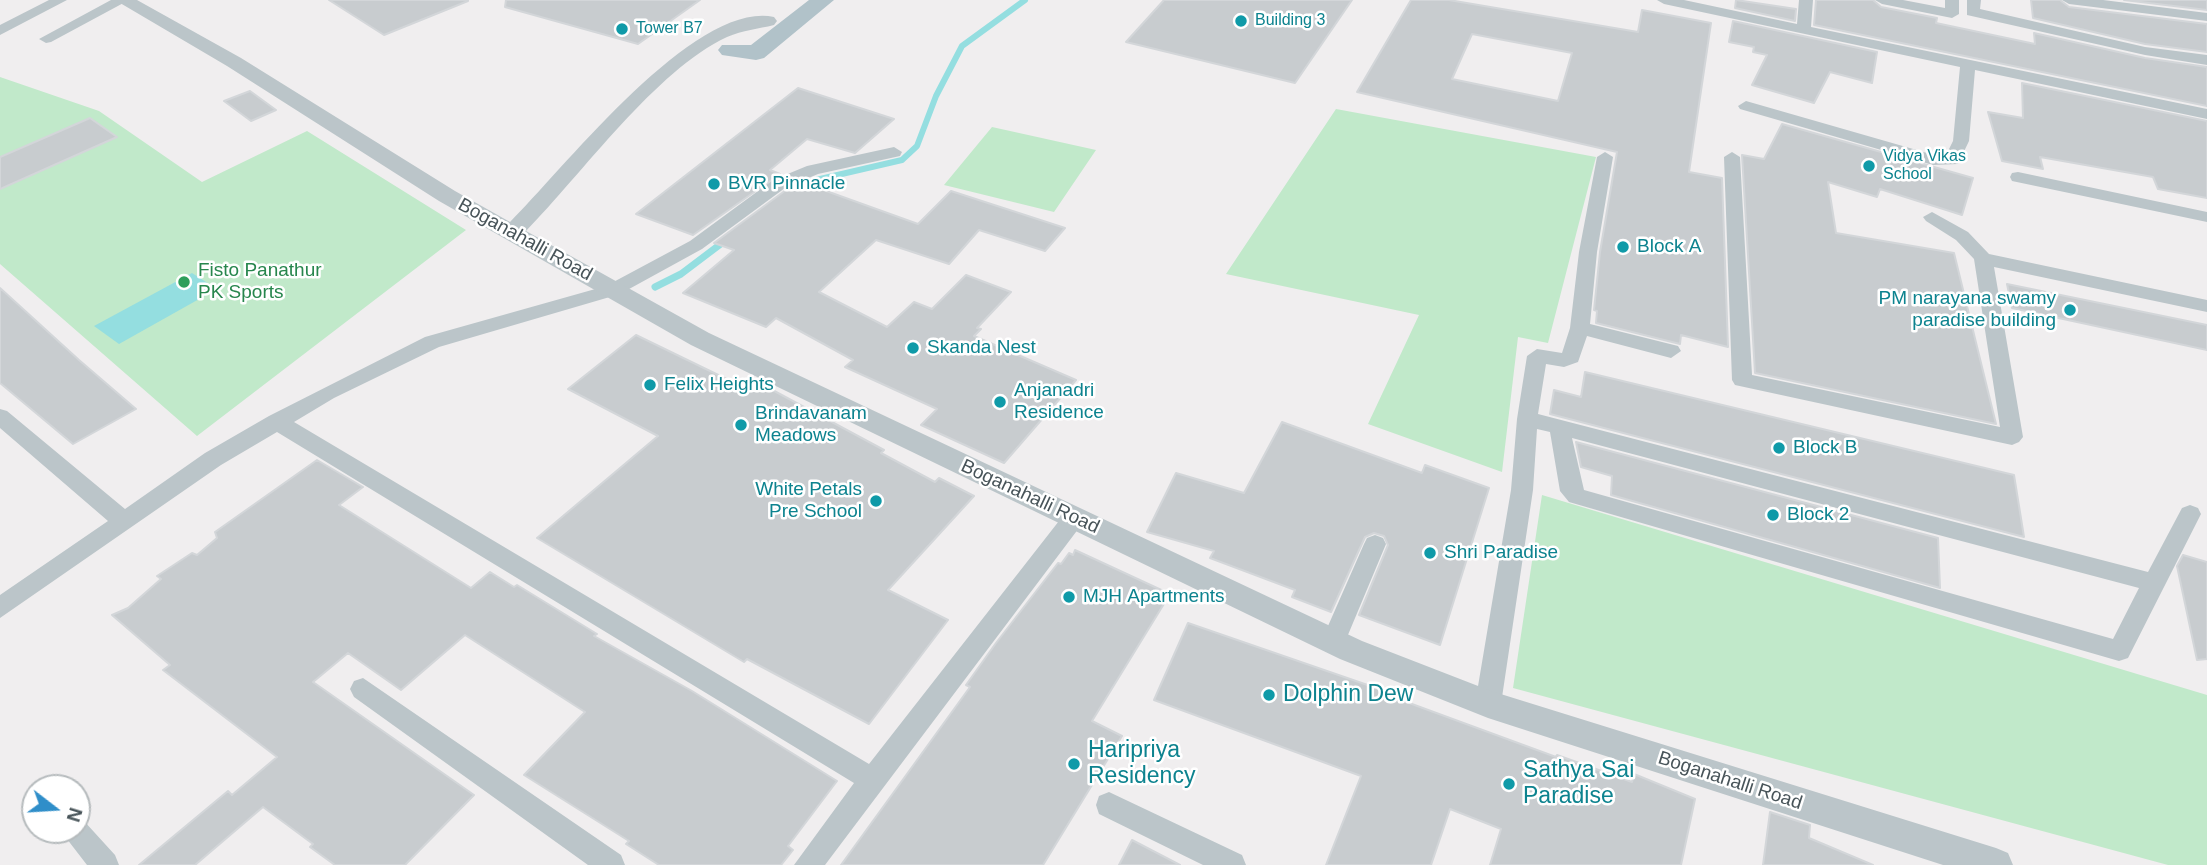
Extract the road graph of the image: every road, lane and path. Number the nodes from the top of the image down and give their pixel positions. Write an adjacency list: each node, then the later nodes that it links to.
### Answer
1 (60, 0): 14 (street)
2 (123, 0): 15 (street); 26 (street, Boganahalli Road)
3 (795, 0): 12 (main road)
4 (823, 0): 12 (main road)
5 (1664, 0): 13 (street)
6 (1806, 0): 13 (street)
7 (1882, 0): 8 (street)
8 (1952, 0)
9 (1974, 0): 16 (street)
10 (2069, 0): 11 (street)
11 (2207, 18)
12 (768, 21): 26 (street)
13 (1804, 29): 17 (street)
14 (0, 31)
15 (46, 39)
16 (2207, 60)
17 (1968, 64): 18 (street); 19 (street)
18 (1746, 106)
19 (2207, 114)
20 (894, 152): 28 (street)
21 (1605, 156): 30 (street)
22 (1732, 157): 27 (street)
23 (2018, 177): 25 (street)
24 (1932, 216): 27 (street)
25 (2207, 217)
26 (513, 232): 28 (street, Boganahalli Road)
27 (1984, 262): 29 (street)
28 (613, 290): 34 (street); 37 (street, Boganahalli Road)
29 (2207, 306)
30 (1580, 328): 31 (street); 33 (street)
31 (1671, 351)
32 (0, 416): 38 (street)
33 (1527, 419): 35 (street); 44 (street)
34 (283, 425): 38 (street); 45 (street)
35 (1559, 427): 40 (street); 40 (street)
36 (2190, 513): 40 (street)
37 (1074, 518): 42 (street, Boganahalli Road); 45 (street)
38 (125, 520): 41 (street)
39 (1375, 544): 42 (street)
40 (2155, 583)
41 (0, 608)
42 (1333, 642): 44 (street, Boganahalli Road)
43 (363, 689): 49 (street)
44 (1488, 704): 52 (street, Boganahalli Road)
45 (874, 781): 50 (street)
46 (1109, 804): 51 (street)
47 (87, 844): 48 (street)
48 (106, 865)
49 (611, 865)
50 (808, 865)
51 (1232, 865)
52 (1996, 865)

